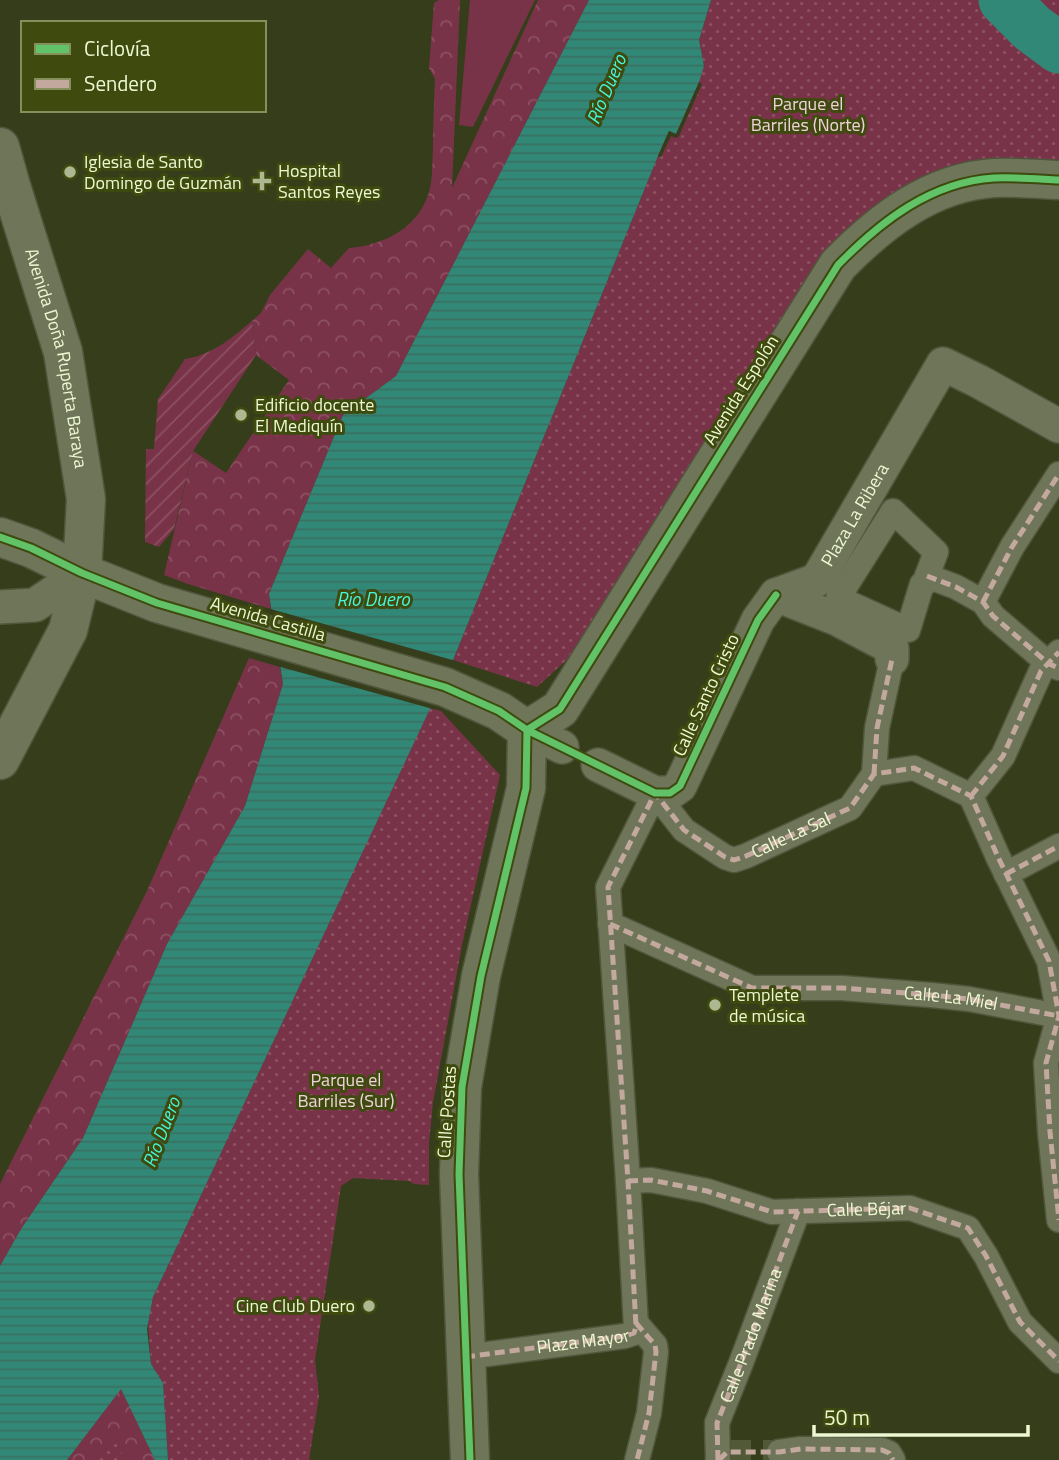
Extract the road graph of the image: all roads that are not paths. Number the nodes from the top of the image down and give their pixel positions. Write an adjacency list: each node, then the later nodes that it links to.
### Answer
1 (0, 147): 6 (street, Avenida Doña Ruperta Baraya)
2 (1059, 180): 13 (street, Avenida Espolón)
3 (1059, 426): 8 (street, Plaza La Ribera)
4 (1059, 474): 9 (street)
5 (0, 537): 6 (street, Avenida Castilla)
6 (82, 573): 10 (street); 13 (street, Avenida Castilla); 15 (street, Avenida Doña Ruperta Baraya)
7 (927, 576): 7 (street, Plaza La Ribera); 9 (street)
8 (776, 595): 11 (street); 18 (street, Calle Santo Cristo)
9 (982, 602): 12 (street)
10 (0, 607)
11 (892, 659): 17 (street)
12 (1056, 661): 19 (street)
13 (524, 728): 14 (street); 28 (street, Calle Postas)
14 (562, 747)
15 (0, 760)
16 (598, 765): 18 (street, Calle La Sal)
17 (873, 774): 18 (street, Calle La Sal); 19 (street)
18 (655, 793): 22 (street, Plaza Mayor)
19 (971, 796): 21 (street)
20 (1059, 846): 21 (street)
21 (1002, 865): 23 (street)
22 (611, 924): 23 (street, Calle La Miel); 24 (street, Plaza Mayor)
23 (1059, 1016): 26 (street)
24 (628, 1181): 25 (street, Calle Béjar); 27 (street, Plaza Mayor)
25 (798, 1211): 29 (street, Calle Béjar); 31 (street, Calle Prado Marina)
26 (1059, 1220)
27 (636, 1323): 28 (street, Plaza Mayor); 33 (street)
28 (465, 1357): 32 (street, Calle Postas)
29 (1059, 1361)
30 (779, 1452): 34 (street)
31 (721, 1457)
32 (470, 1460)
33 (637, 1460)
34 (893, 1460)

